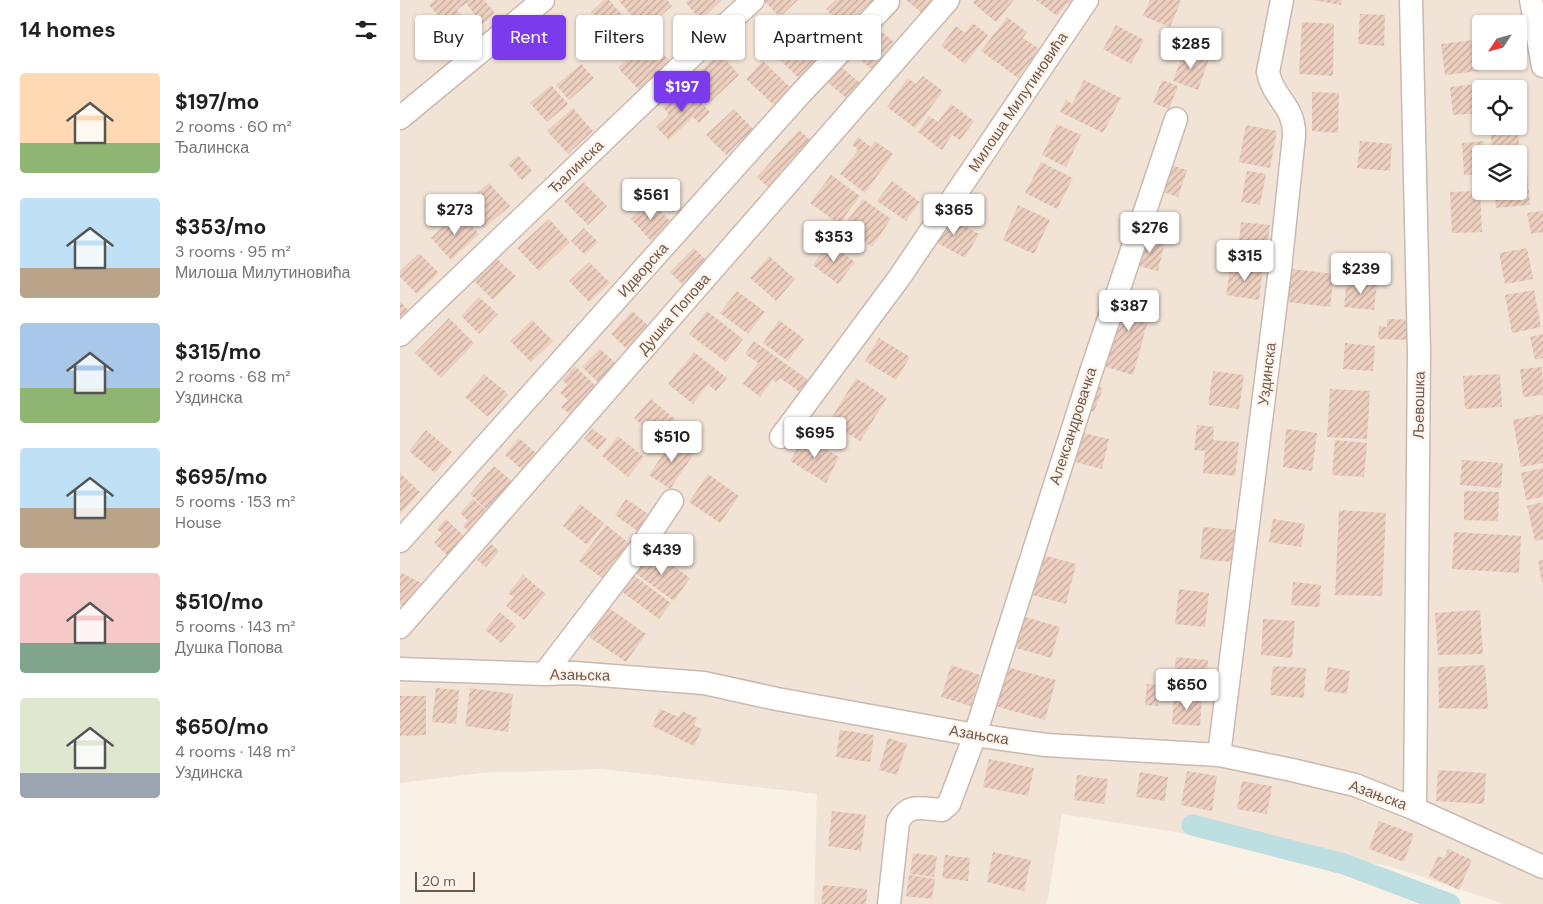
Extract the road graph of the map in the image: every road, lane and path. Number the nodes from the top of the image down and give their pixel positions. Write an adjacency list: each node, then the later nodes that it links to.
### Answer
1 (543, 0): 10 (street)
2 (753, 0): 12 (street, Ђалинска)
3 (948, 0): 16 (street, Душка Попова)
4 (1087, 0): 13 (street, Милоша Милутиновића)
5 (1282, 0): 20 (street, Уздинска)
6 (1411, 0): 21 (street, Љевошка)
7 (1531, 0): 9 (street)
8 (888, 2): 15 (street, Идворска)
9 (1543, 66)
10 (400, 118)
11 (1176, 119): 19 (street, Александровачка)
12 (400, 335)
13 (781, 437)
14 (672, 501): 18 (street)
15 (400, 542)
16 (400, 627)
17 (400, 669): 18 (street, Азањска)
18 (544, 674): 19 (street, Азањска)
19 (975, 735): 20 (street, Азањска); 23 (street, Александровачка)
20 (1219, 755): 21 (street, Азањска)
21 (1415, 809): 22 (street, Азањска)
22 (1543, 866)
23 (889, 904)

